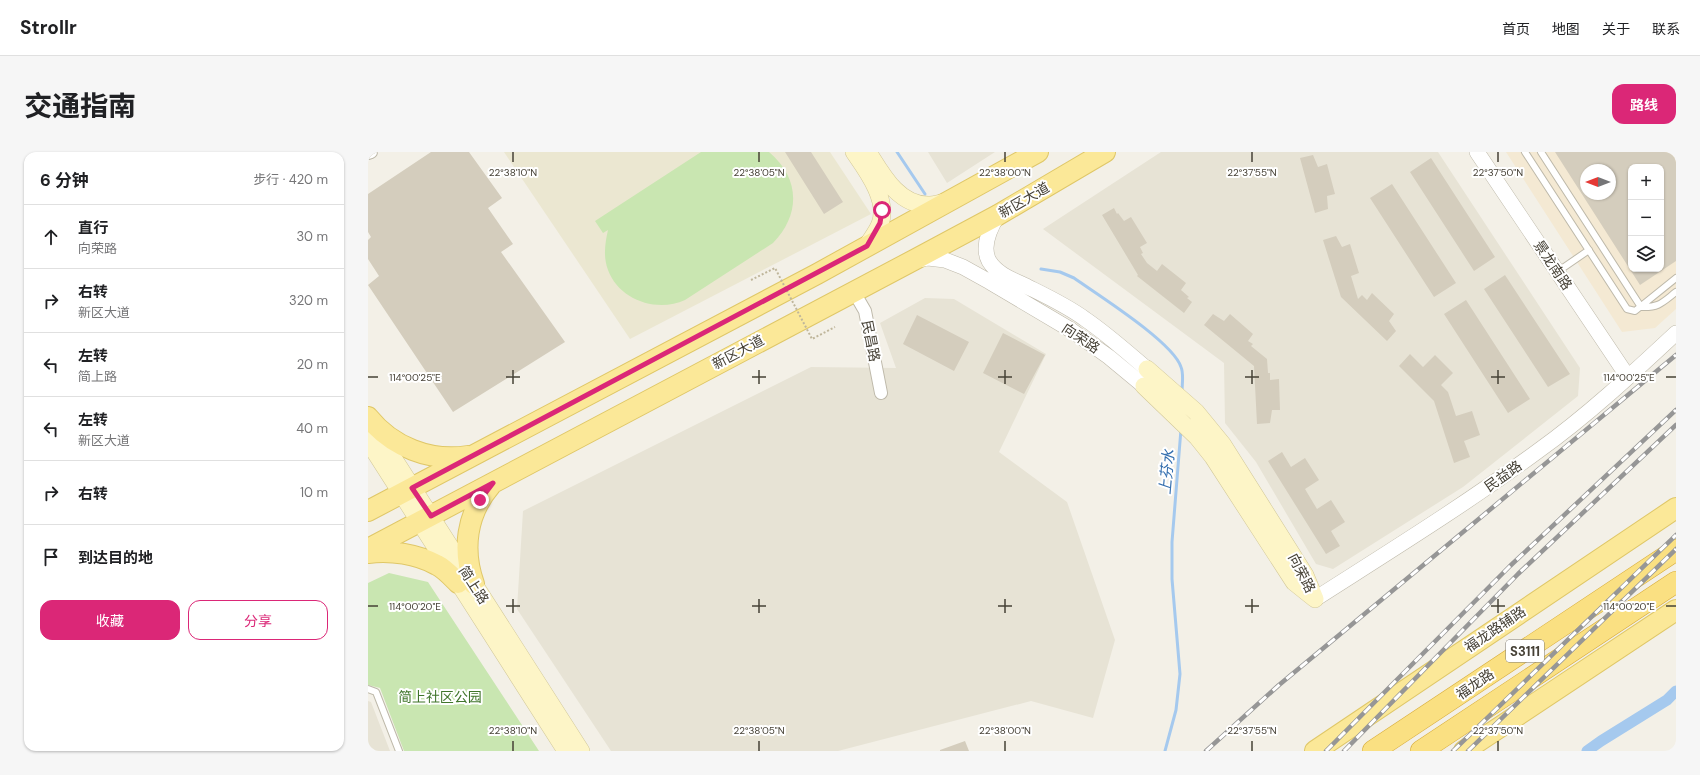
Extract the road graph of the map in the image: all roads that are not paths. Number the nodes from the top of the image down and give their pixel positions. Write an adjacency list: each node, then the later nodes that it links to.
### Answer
1 (371, 152): 9 (street)
2 (854, 152): 12 (main road)
3 (868, 152): 10 (main road)
4 (1038, 152): 10 (main road)
5 (1105, 152): 11 (main road, 新区大道)
6 (1477, 152): 15 (street, 景龙南路)
7 (1525, 152): 13 (lane)
8 (1541, 152): 19 (lane)
9 (368, 154)
10 (950, 202): 12 (main road)
11 (998, 215): 14 (main road, 新区大道); 21 (street, 向荣路)
12 (867, 246): 27 (main road)
13 (1589, 250): 15 (lane); 19 (lane)
14 (914, 260): 17 (main road, 新区大道); 23 (street, 向荣路)
15 (1558, 272): 22 (street, 景龙南路)
16 (1676, 278): 19 (lane)
17 (854, 292): 24 (street, 民昌路); 28 (main road, 新区大道)
18 (1676, 292): 19 (lane)
19 (1641, 307)
20 (1676, 333): 22 (street, 民益路)
21 (1147, 369): 38 (main road, 向荣路)
22 (1628, 377): 38 (street, 民益路)
23 (1144, 386): 38 (main road, 向荣路)
24 (881, 393)
25 (368, 418): 27 (main road); 29 (main road, 简上路)
26 (368, 441): 29 (main road, 简上路)
27 (476, 454): 29 (main road)
28 (493, 483): 32 (main road, 新区大道); 37 (main road)
29 (407, 491): 31 (main road); 32 (main road, 简上路)
30 (1676, 508): 44 (main road, 福龙路辅路)
31 (368, 511)
32 (425, 519): 33 (main road, 新区大道); 37 (main road, 简上路)
33 (368, 549)
34 (1676, 550): 45 (highway, 福龙路 / S3111)
35 (368, 554): 37 (main road)
36 (1676, 582): 46 (highway, 福龙路 / S3111)
37 (466, 584): 42 (main road, 简上路); 43 (main road, 简上路)
38 (1315, 599)
39 (1676, 610): 47 (main road)
40 (368, 689): 41 (lane)
41 (399, 751)
42 (566, 751)
43 (581, 751)
44 (1315, 751)
45 (1373, 751)
46 (1421, 751)
47 (1464, 751)

